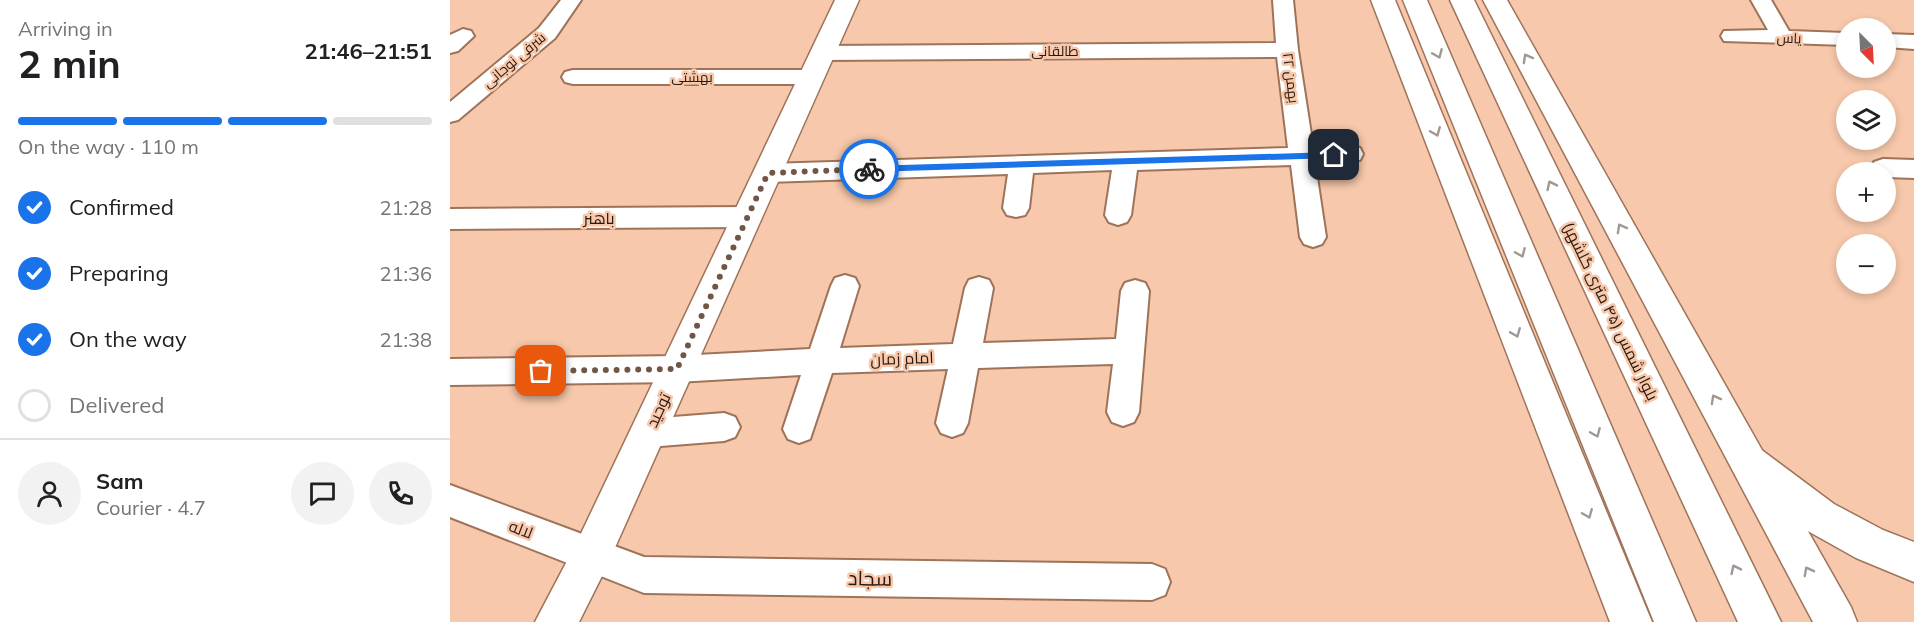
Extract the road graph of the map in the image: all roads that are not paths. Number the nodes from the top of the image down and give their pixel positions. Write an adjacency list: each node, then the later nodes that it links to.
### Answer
1 (571, 0): 17 (street, شرفی نوجانی)
2 (847, 0): 15 (main road, توحید)
3 (1283, 0): 14 (street, ۲۲ بهمن)
4 (1383, 0): 49 (main road, one-way to 49)
5 (1415, 0): 50 (main road, one-way to 50)
6 (1462, 0): 51 (main road, بلوار شمس (۴۵ متری گلشهر), one-way to 6)
7 (1495, 0): 43 (main road, one-way to 7)
8 (1761, 0): 10 (street)
9 (1732, 36): 10 (street, یاس)
10 (1782, 37): 11 (street, یاس)
11 (1836, 39)
12 (1896, 41): 13 (street)
13 (1914, 42)
14 (1287, 50): 15 (street, طالقانی); 19 (street, ۲۲ بهمن)
15 (817, 65): 16 (street, بهشتی); 24 (main road, توحید)
16 (573, 77)
17 (450, 114)
18 (1351, 154): 19 (street)
19 (1301, 157): 20 (street); 29 (street, ۲۲ بهمن)
20 (1126, 161): 21 (street); 26 (street)
21 (1022, 164): 24 (street); 25 (street)
22 (1896, 168): 23 (street)
23 (1914, 169)
24 (768, 173): 27 (main road, توحید)
25 (1016, 208)
26 (1118, 215)
27 (747, 217): 28 (street, باهنر); 36 (main road, توحید)
28 (450, 219)
29 (1313, 237)
30 (845, 286): 35 (street)
31 (979, 288): 34 (street)
32 (1135, 291): 33 (street)
33 (1127, 351): 34 (street, امام زمان); 38 (street)
34 (967, 356): 35 (street, امام زمان); 39 (street)
35 (820, 361): 36 (street, امام زمان); 41 (street)
36 (677, 369): 37 (street, امام زمان); 42 (main road, توحید)
37 (450, 372)
38 (1123, 412)
39 (952, 423)
40 (723, 428): 42 (street)
41 (799, 429)
42 (648, 433): 45 (main road, توحید)
43 (1750, 463): 46 (main road); 52 (main road, one-way to 43)
44 (450, 501): 45 (street, لاله)
45 (591, 556): 47 (street, سجاد); 48 (main road, توحید)
46 (1914, 562)
47 (1152, 582)
48 (556, 622)
49 (1631, 622)
50 (1675, 622)
51 (1760, 622)
52 (1836, 622)

